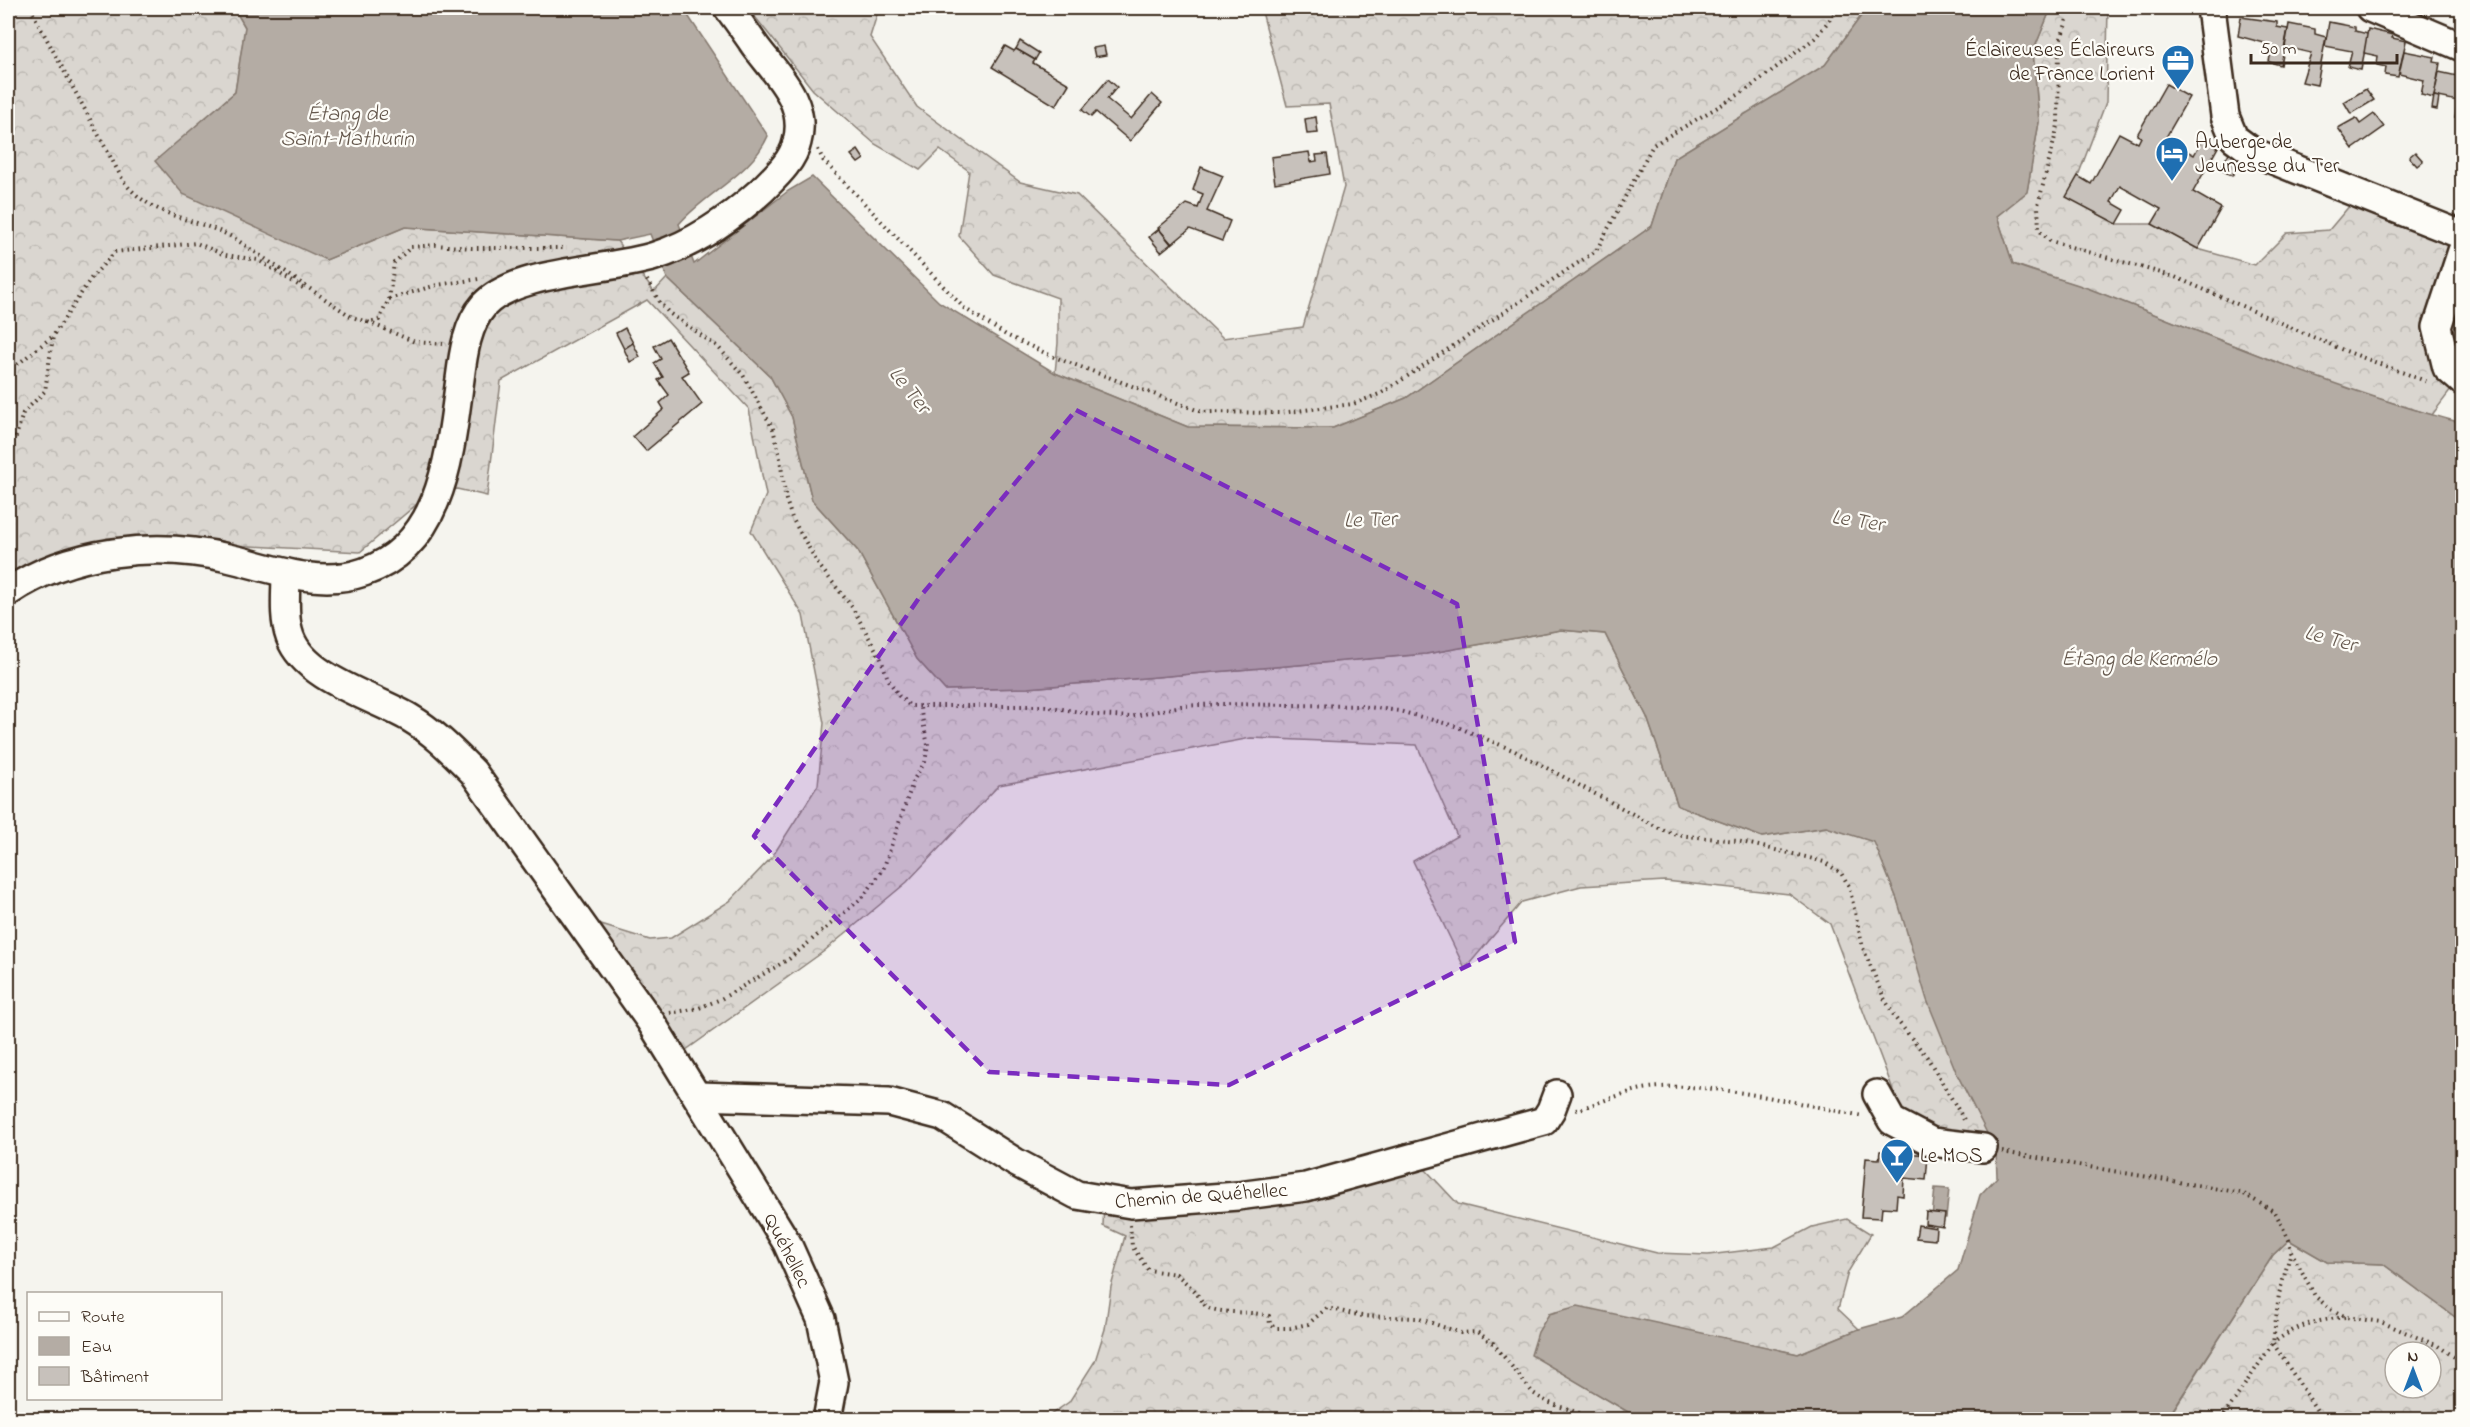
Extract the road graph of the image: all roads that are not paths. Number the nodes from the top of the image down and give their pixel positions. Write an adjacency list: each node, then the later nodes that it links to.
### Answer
1 (728, 8): 8 (street)
2 (2211, 8): 5 (street)
3 (2370, 8): 4 (street)
4 (2463, 47)
5 (2463, 235)
6 (2463, 251): 7 (street)
7 (2449, 378)
8 (286, 573): 9 (street); 12 (street, Quéhellec)
9 (8, 592)
10 (1557, 1094): 12 (street, Chemin de Quéhellec)
11 (1876, 1094): 13 (street)
12 (698, 1096): 14 (street, Quéhellec)
13 (1990, 1149)
14 (827, 1419)

